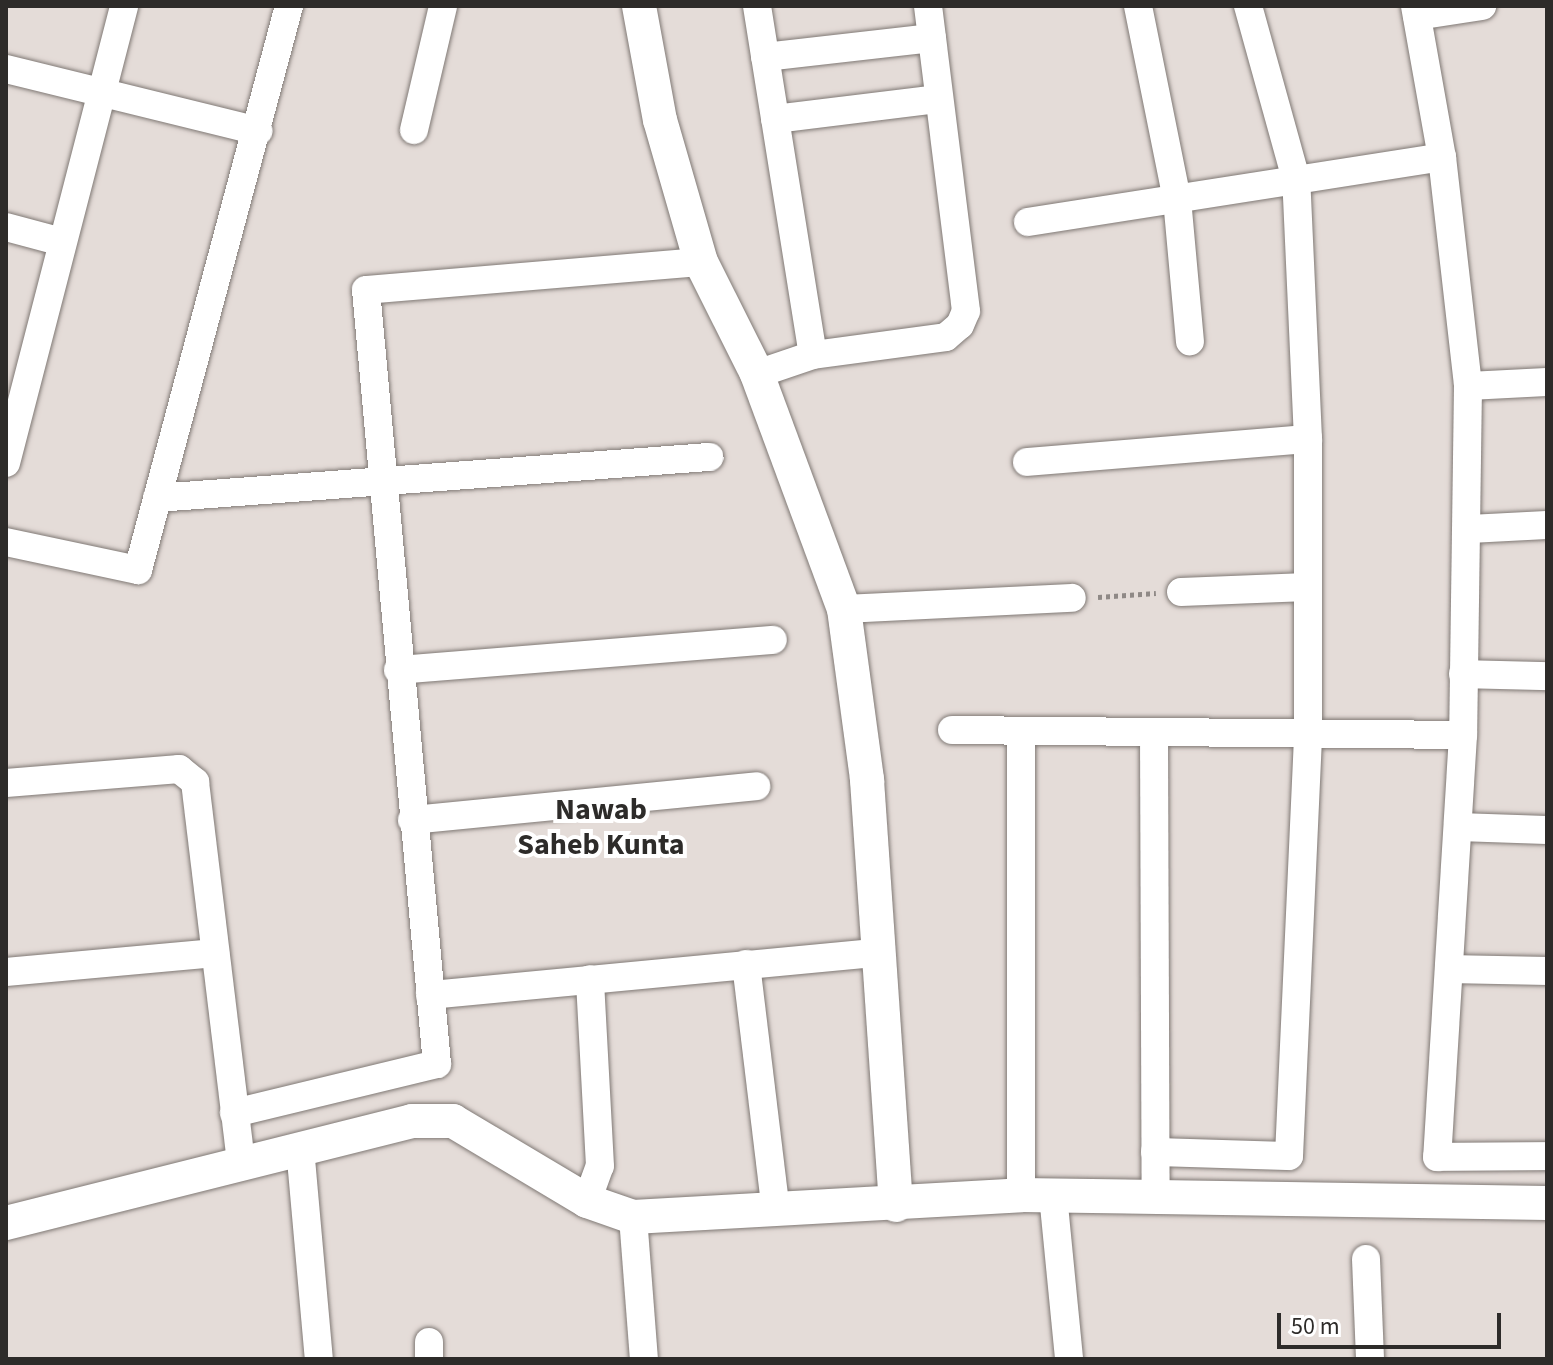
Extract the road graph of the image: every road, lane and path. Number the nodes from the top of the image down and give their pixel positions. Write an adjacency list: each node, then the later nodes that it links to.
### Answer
1 (124, 6): 14 (street)
2 (289, 6): 18 (street)
3 (443, 6): 17 (street)
4 (639, 6): 25 (street)
5 (757, 6): 12 (street)
6 (928, 6): 11 (street)
7 (1138, 6): 21 (street)
8 (1248, 6): 20 (street)
9 (1482, 6): 10 (street)
10 (1416, 11): 19 (street)
11 (932, 38): 12 (street); 15 (street)
12 (765, 57): 16 (street)
13 (6, 69): 14 (street)
14 (101, 92): 18 (street); 24 (street)
15 (939, 99): 16 (street); 27 (street)
16 (775, 119): 27 (street)
17 (414, 130)
18 (259, 131): 37 (street)
19 (1442, 157): 20 (street); 30 (street)
20 (1296, 179): 21 (street); 32 (street)
21 (1177, 199): 22 (street); 26 (street)
22 (1028, 222)
23 (6, 227): 24 (street)
24 (62, 242): 31 (street)
25 (701, 262): 28 (street); 36 (street)
26 (1190, 341)
27 (813, 355): 28 (street)
28 (757, 374): 44 (street)
29 (1547, 382): 30 (street)
30 (1468, 386): 39 (street)
31 (14, 392): 35 (street)
32 (1308, 439): 34 (street); 41 (street)
33 (709, 457): 36 (street)
34 (1027, 462)
35 (6, 463)
36 (382, 482): 37 (street); 46 (street)
37 (157, 498): 40 (street)
38 (1547, 525): 39 (street)
39 (1469, 529): 47 (street)
40 (6, 542)
41 (1307, 587): 42 (street); 53 (street)
42 (1181, 592): 43 (path)
43 (1072, 598): 44 (street)
44 (844, 609): 59 (street)
45 (773, 640): 46 (street)
46 (398, 670): 56 (street)
47 (1463, 674): 48 (street); 52 (street)
48 (1547, 676)
49 (952, 730): 50 (street)
50 (1021, 731): 51 (street); 72 (street)
51 (1154, 733): 53 (street); 69 (street)
52 (1463, 735): 53 (street); 57 (street)
53 (1308, 738): 69 (street)
54 (6, 783): 60 (street)
55 (756, 786): 56 (street)
56 (412, 820): 66 (street)
57 (1458, 827): 58 (street); 62 (street)
58 (1547, 830)
59 (881, 952): 61 (street); 76 (street)
60 (215, 953): 64 (street); 67 (street)
61 (746, 964): 65 (street); 77 (street)
62 (1449, 969): 63 (street); 70 (street)
63 (1547, 971)
64 (6, 972)
65 (590, 979): 66 (street); 74 (street)
66 (430, 995): 67 (street)
67 (234, 1113): 71 (street)
68 (300, 1148): 71 (street); 74 (street); 81 (street)
69 (1155, 1152): 73 (street)
70 (1547, 1156)
71 (241, 1162): 79 (street)
72 (1037, 1195): 73 (street); 76 (street); 83 (street)
73 (1156, 1197): 75 (street)
74 (587, 1201): 78 (street)
75 (1547, 1203)
76 (896, 1205): 77 (street)
77 (776, 1211): 78 (street)
78 (633, 1217): 82 (street)
79 (6, 1223)
80 (1366, 1259): 84 (street)
81 (319, 1359)
82 (644, 1359)
83 (1069, 1359)
84 (1370, 1359)

